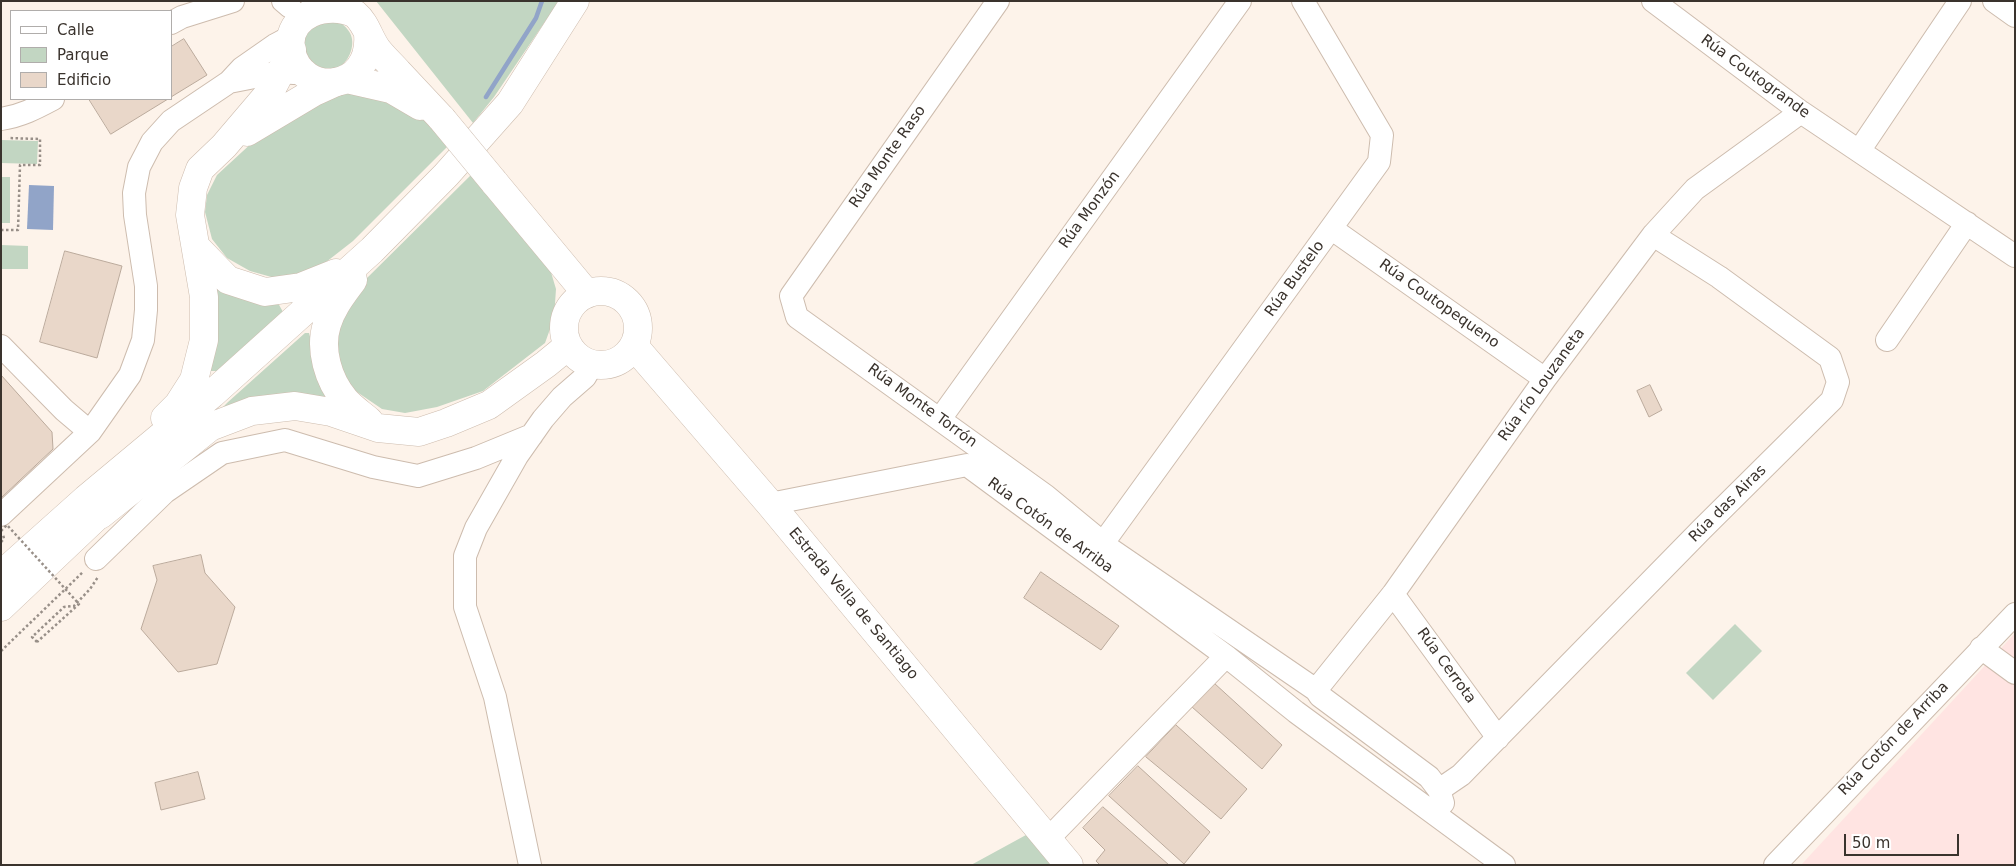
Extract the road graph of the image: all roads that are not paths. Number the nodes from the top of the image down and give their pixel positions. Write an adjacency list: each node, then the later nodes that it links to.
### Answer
1 (233, 1): 11 (street)
2 (575, 1): 26 (main road)
3 (998, 1): 30 (street, Rúa Monte Raso)
4 (1240, 1): 37 (street, Rúa Monzón)
5 (1303, 1): 23 (street, Rúa Bustelo)
6 (1653, 1): 17 (street, Rúa Coutogrande)
7 (1960, 1): 21 (street)
8 (1994, 1): 10 (street)
9 (340, 4): 12 (main road); 13 (main road)
10 (2015, 16)
11 (172, 23)
12 (291, 34): 14 (main road); 15 (street); 15 (street); 20 (main road)
13 (368, 34): 14 (main road); 19 (main road)
14 (341, 80): 19 (main road); 20 (main road)
15 (229, 82): 39 (street)
16 (51, 100): 18 (street)
17 (1801, 112): 21 (street, Rúa Coutogrande); 24 (street, Rúa río Louzaneta)
18 (1, 118)
19 (442, 119): 29 (main road, bridge)
20 (224, 146): 25 (main road)
21 (1859, 151): 22 (street, Rúa Coutogrande)
22 (1967, 224): 27 (street, Rúa Coutogrande); 31 (street)
23 (1332, 228): 36 (street, Rúa Coutopequeno); 46 (street, Rúa Bustelo)
24 (1653, 234): 36 (street, Rúa río Louzaneta); 57 (street, Rúa das Airas)
25 (196, 247): 28 (main road); 43 (main road)
26 (372, 250): 28 (main road); 38 (main road)
27 (2015, 256)
28 (351, 268): 43 (main road)
29 (586, 294): 33 (main road); 34 (main road)
30 (797, 317): 37 (street, Rúa Monte Torrón)
31 (1886, 340)
32 (1, 346): 39 (street)
33 (568, 346): 35 (main road); 38 (main road)
34 (634, 346): 35 (main road); 42 (main road, Estrada Vella de Santiago)
35 (592, 365): 40 (street)
36 (1545, 379): 49 (street, Rúa río Louzaneta)
37 (940, 419): 41 (street, Rúa Monte Torrón)
38 (378, 428): 43 (main road)
39 (90, 432): 44 (street)
40 (532, 435): 47 (street); 62 (street)
41 (1046, 496): 45 (street); 46 (street, Rúa Monte Torrón)
42 (770, 504): 45 (street, Rúa Cotón de Arriba); 61 (main road, Estrada Vella de Santiago)
43 (93, 507): 48 (main road); 50 (main road)
44 (1, 515)
45 (1042, 521): 46 (street, Rúa Monte Torrón); 53 (street, Rúa Cotón de Arriba)
46 (1103, 543): 55 (street, Rúa Monte Torrón)
47 (96, 559)
48 (2, 574)
49 (1393, 594): 55 (street, Rúa río Louzaneta); 57 (street, Rúa Cerrota)
50 (1, 606)
51 (2015, 614): 52 (street, Rúa Cotón de Arriba)
52 (1981, 648): 54 (street); 65 (street, Rúa Cotón de Arriba)
53 (1226, 656): 56 (street, Rúa Cotón de Arriba); 61 (street)
54 (2015, 673)
55 (1315, 691): 56 (street); 58 (street, Rúa Monte Torrón)
56 (1297, 711): 59 (street, Rúa Cotón de Arriba)
57 (1498, 738): 58 (street, Rúa das Airas)
58 (1437, 788): 59 (street); 60 (street)
59 (1416, 798): 60 (street, Rúa Cotón de Arriba)
60 (1449, 823): 64 (street, Rúa Cotón de Arriba)
61 (1048, 839): 63 (main road, Estrada Vella de Santiago)
62 (530, 865)
63 (1069, 865)
64 (1504, 865)
65 (1775, 865)

